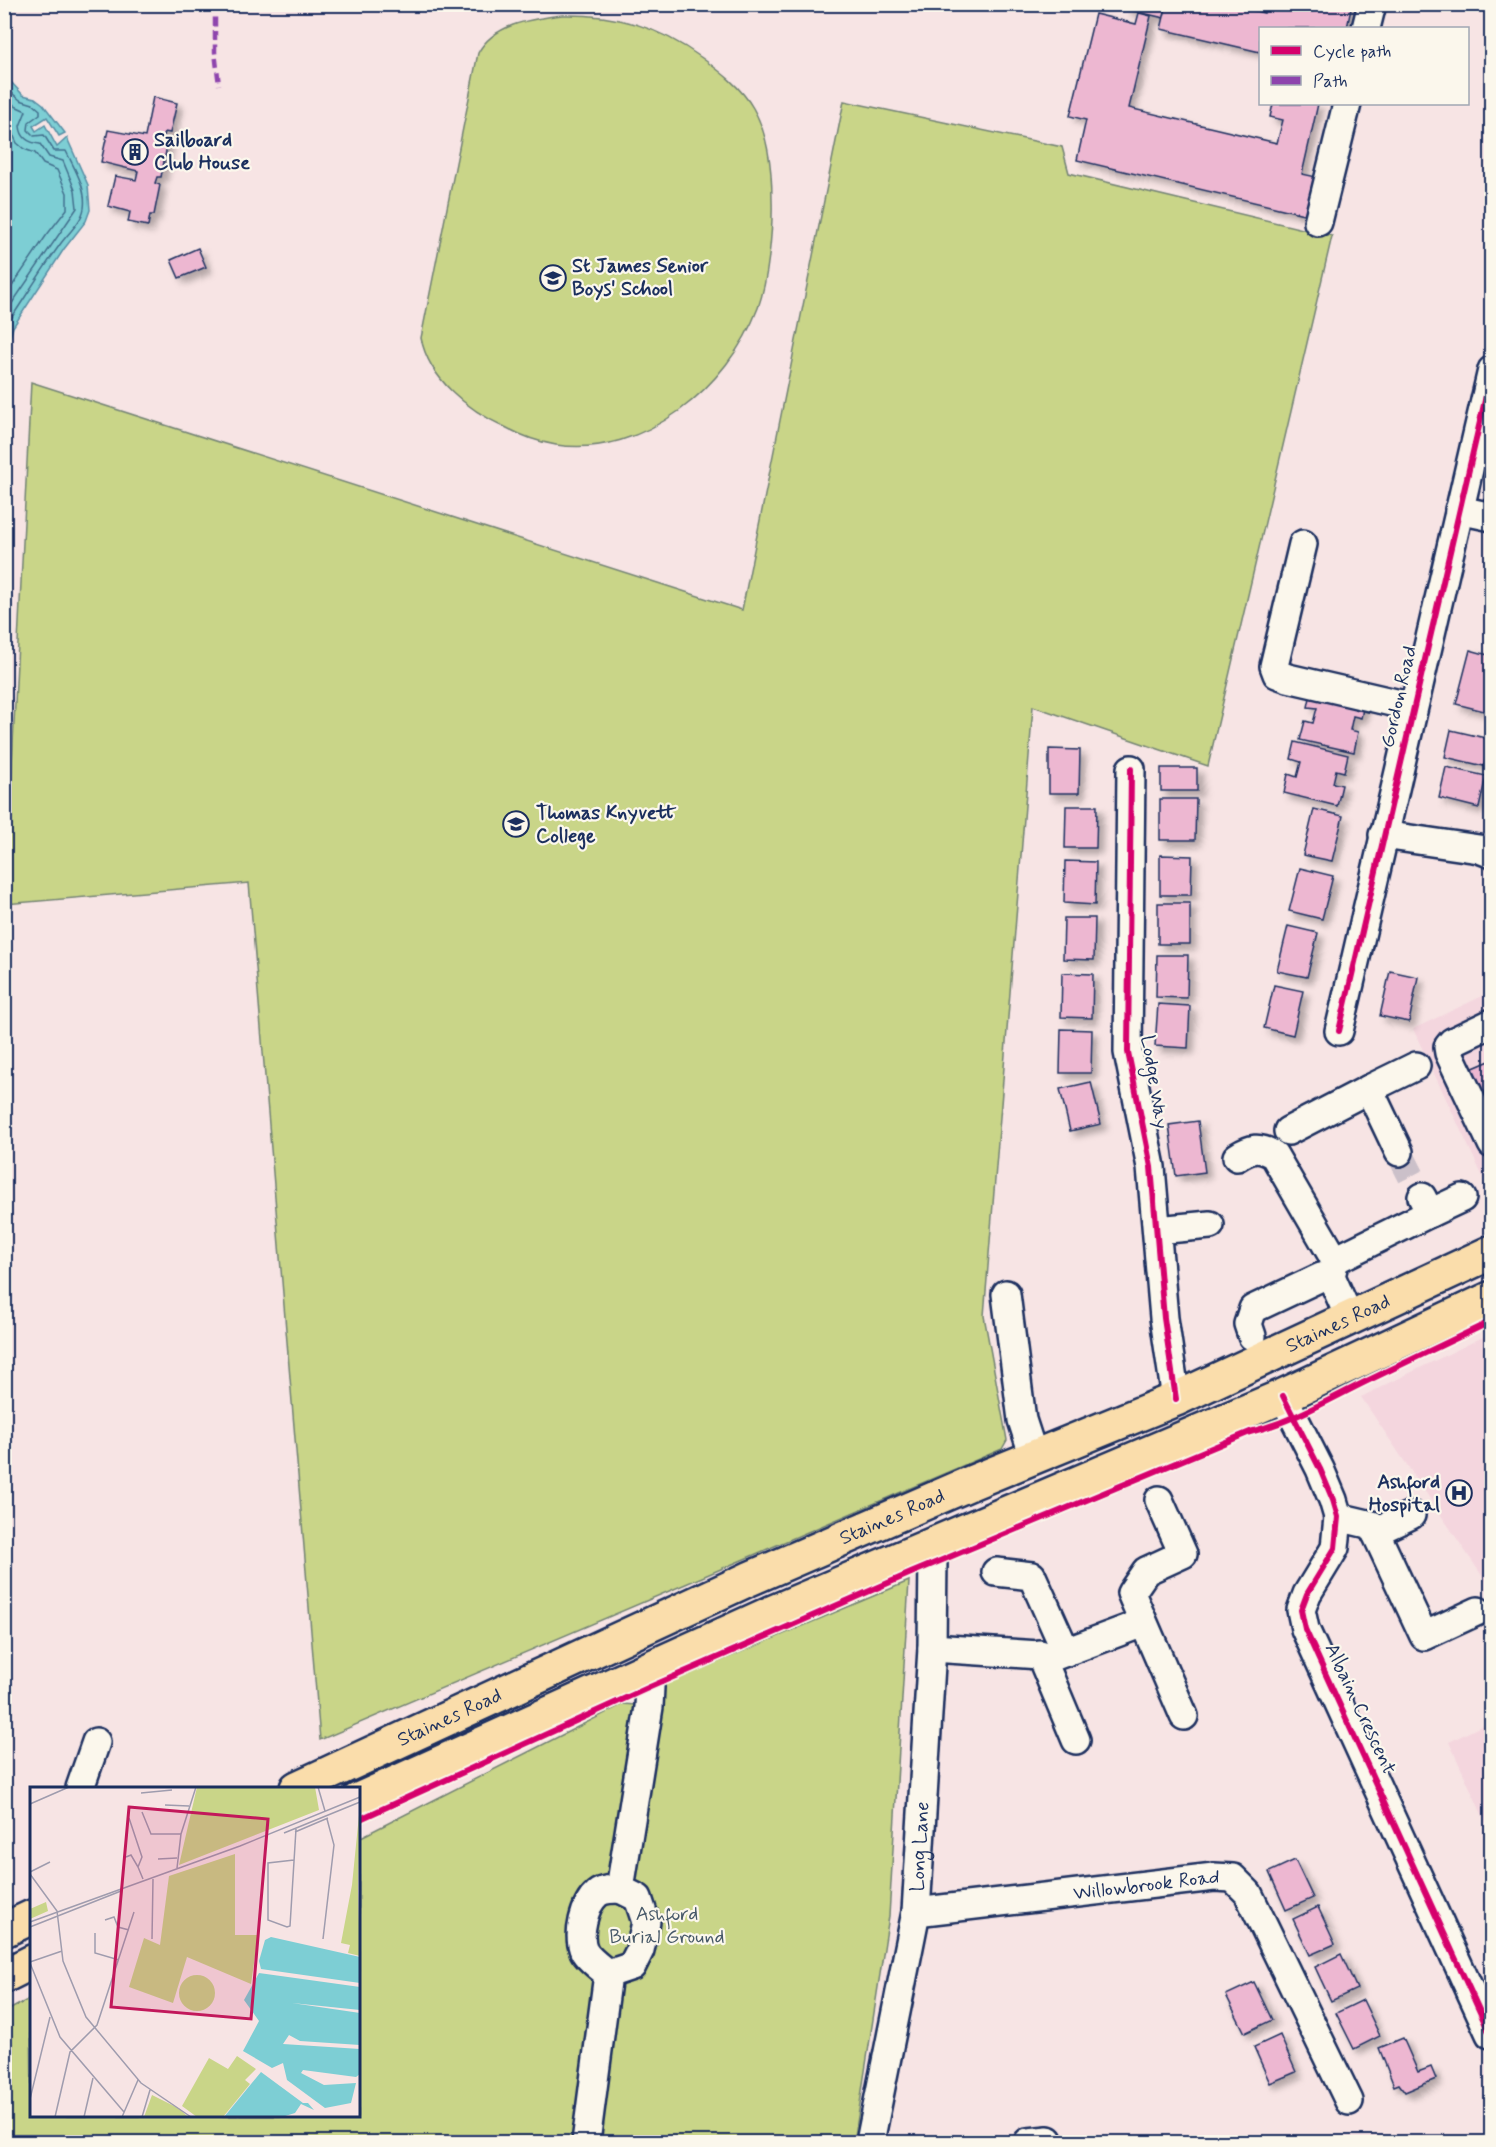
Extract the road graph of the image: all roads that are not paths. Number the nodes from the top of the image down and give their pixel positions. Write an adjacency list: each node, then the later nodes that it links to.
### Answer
1 (1372, 4): 2 (street)
2 (1366, 27)
3 (1347, 105): 4 (street)
4 (1318, 222)
5 (1491, 370): 6 (street, Gordon Road)
6 (1459, 510): 7 (street); 9 (street, Gordon Road)
7 (1491, 517)
8 (1303, 544): 9 (street)
9 (1413, 707): 11 (street, Gordon Road)
10 (1131, 769): 23 (street, Lodge Way)
11 (1383, 835): 12 (street); 14 (street, Gordon Road)
12 (1491, 854)
13 (1491, 1023): 18 (street)
14 (1340, 1031)
15 (1416, 1066): 16 (street)
16 (1369, 1089): 17 (street); 19 (street)
17 (1288, 1131)
18 (1491, 1144)
19 (1400, 1152)
20 (1237, 1157): 25 (street)
21 (1462, 1198): 25 (street)
22 (1210, 1225): 23 (street)
23 (1157, 1230): 31 (street, Lodge Way)
24 (1491, 1252): 28 (highway, Staines Road)
25 (1333, 1268): 28 (street); 29 (street)
26 (1006, 1294): 32 (street)
27 (1491, 1298): 30 (highway, Staines Road)
28 (1350, 1319): 31 (highway, Staines Road)
29 (1252, 1336)
30 (1283, 1396): 35 (street, Albain Crescent); 37 (highway, Staines Road)
31 (1176, 1399): 32 (highway, Staines Road)
32 (1034, 1457): 48 (highway, Staines Road)
33 (1160, 1500): 40 (street)
34 (1411, 1515): 36 (street)
35 (1338, 1517): 36 (street); 57 (street, Albain Crescent)
36 (1376, 1532): 39 (street)
37 (930, 1546): 41 (street, Long Lane); 43 (highway, Staines Road)
38 (996, 1572): 42 (street)
39 (1478, 1611)
40 (1143, 1623): 42 (street); 44 (street)
41 (932, 1648): 42 (street); 51 (street, Long Lane)
42 (1053, 1653): 45 (street)
43 (643, 1671): 49 (highway, Staines Road); 50 (street)
44 (1184, 1716)
45 (1076, 1740)
46 (96, 1742): 47 (street)
47 (80, 1787)
48 (299, 1787)
49 (360, 1799)
50 (620, 1888): 55 (street); 55 (street)
51 (916, 1912): 58 (street, Willowbrook Road); 60 (street, Long Lane)
52 (30, 1918): 53 (highway)
53 (4, 1930)
54 (30, 1963): 56 (highway)
55 (608, 1974): 59 (street)
56 (4, 1976)
57 (1490, 2034)
58 (1349, 2101)
59 (585, 2142)
60 (870, 2142)

